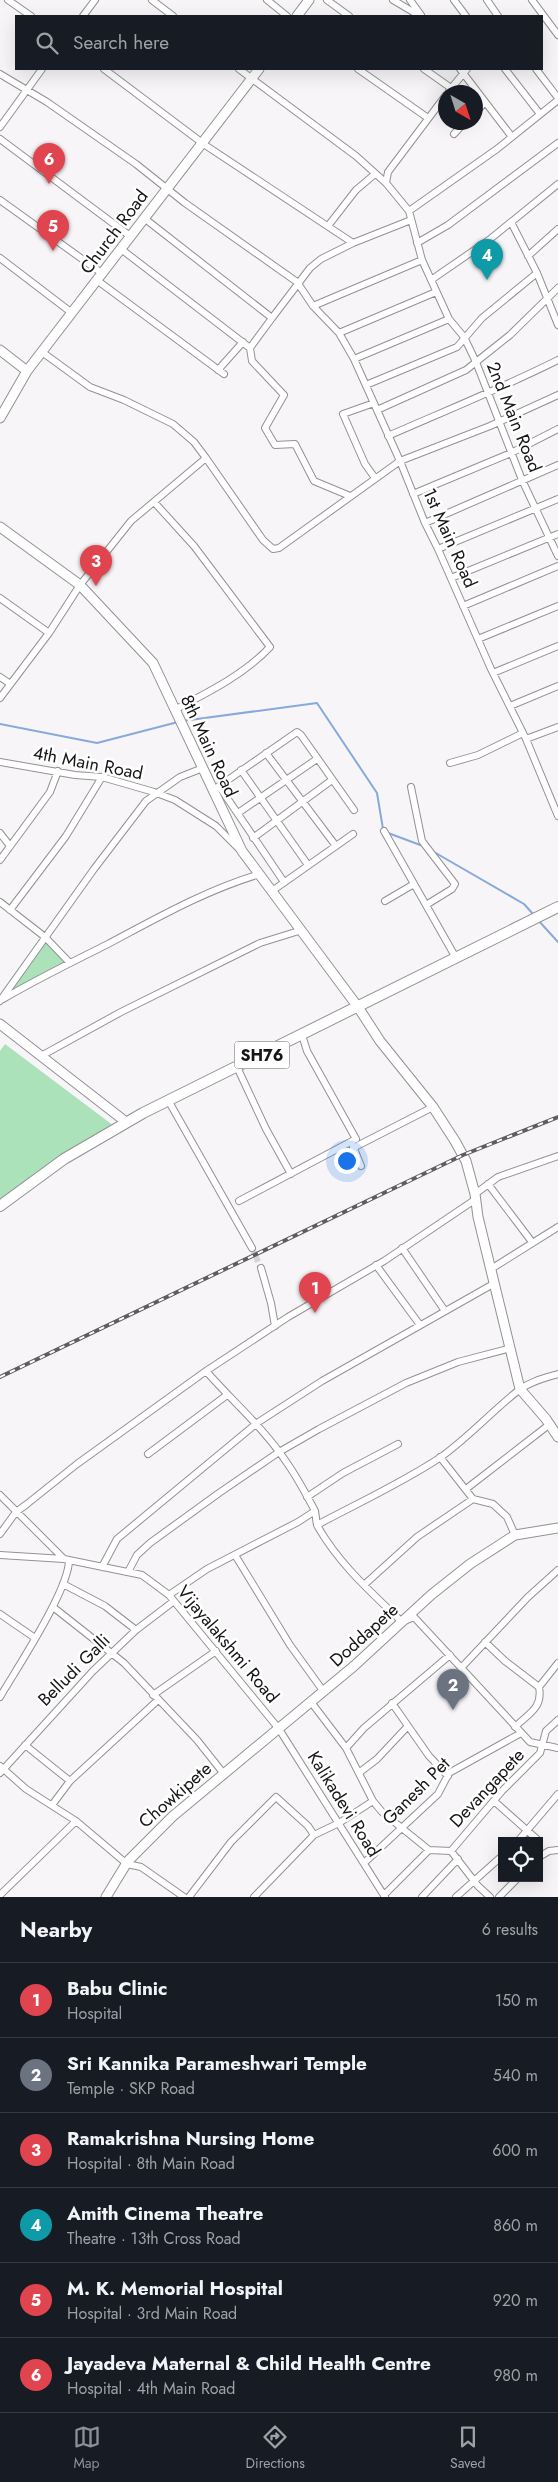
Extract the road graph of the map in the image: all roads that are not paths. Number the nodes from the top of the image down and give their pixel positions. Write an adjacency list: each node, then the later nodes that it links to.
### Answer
1 (8, 0): 12 (street)
2 (95, 0): 13 (street)
3 (152, 0): 14 (street)
4 (268, 0): 15 (street)
5 (309, 0): 16 (street)
6 (327, 0): 17 (street)
7 (393, 0): 18 (street)
8 (410, 0): 19 (street)
9 (454, 0): 20 (street)
10 (487, 0): 21 (street)
11 (532, 0): 22 (street)
12 (30, 15)
13 (84, 15)
14 (172, 15)
15 (286, 15)
16 (298, 15)
17 (347, 15)
18 (419, 15)
19 (420, 15)
20 (465, 15)
21 (497, 15)
22 (558, 35)
23 (41, 70): 36 (street)
24 (105, 70): 47 (street)
25 (240, 70): 33 (street)
26 (258, 70): 33 (street, Church Road)
27 (359, 70): 41 (street)
28 (425, 70): 34 (street)
29 (463, 70): 35 (street); 38 (street)
30 (506, 70): 40 (street)
31 (537, 70): 37 (street)
32 (0, 74): 36 (street)
33 (252, 79): 47 (street, Church Road); 49 (street)
34 (441, 85)
35 (453, 85)
36 (26, 89): 42 (street); 52 (street)
37 (558, 99): 40 (street)
38 (485, 102): 45 (street)
39 (438, 105): 41 (street)
40 (540, 114): 45 (street)
41 (428, 118): 50 (street)
42 (0, 127)
43 (458, 130): 44 (street)
44 (454, 134)
45 (512, 137): 54 (street)
46 (0, 139): 60 (street)
47 (200, 142): 52 (street, Church Road); 58 (street)
48 (558, 143): 62 (street)
49 (375, 174): 50 (street); 58 (street)
50 (386, 183): 54 (street)
51 (558, 184): 57 (street)
52 (167, 189): 55 (street, Church Road); 70 (street)
53 (0, 200): 68 (street)
54 (409, 211): 56 (street, 2nd Main Road)
55 (144, 218): 60 (street, Church Road); 76 (street)
56 (411, 220): 61 (street); 62 (street, 2nd Main Road)
57 (511, 222): 64 (street); 69 (street)
58 (328, 226): 61 (street)
59 (558, 229): 64 (street)
60 (130, 236): 63 (street, Church Road)
61 (353, 243): 70 (street)
62 (417, 243): 66 (street, 2nd Main Road)
63 (121, 249): 68 (street, Church Road); 81 (street)
64 (528, 256): 67 (street)
65 (0, 258): 75 (street)
66 (422, 260): 69 (street, 2nd Main Road); 74 (street)
67 (537, 273): 73 (street); 80 (street)
68 (100, 278): 75 (street, Church Road); 81 (street)
69 (431, 280): 72 (street, 2nd Main Road)
70 (298, 282): 74 (street, 1st Main Road); 76 (street)
71 (558, 288): 73 (street)
72 (436, 292): 77 (street, 2nd Main Road); 79 (street)
73 (548, 299): 78 (street); 87 (street)
74 (313, 306): 79 (street, 1st Main Road)
75 (72, 314): 84 (street, Church Road)
76 (272, 318): 82 (street)
77 (449, 319): 80 (street, 2nd Main Road); 85 (street)
78 (558, 325)
79 (339, 334): 85 (street, 1st Main Road)
80 (464, 337): 87 (street, 2nd Main Road); 89 (street)
81 (243, 342): 82 (street)
82 (250, 348): 106 (street)
83 (0, 350): 88 (street)
84 (42, 352): 88 (street, Church Road); 100 (street)
85 (354, 359): 89 (street, 1st Main Road)
86 (558, 360): 90 (street)
87 (476, 362): 90 (street, 2nd Main Road); 94 (street)
88 (27, 371): 93 (street, Church Road)
89 (366, 385): 92 (street, 1st Main Road)
90 (488, 392): 96 (street, 2nd Main Road); 98 (street)
91 (558, 395): 96 (street)
92 (374, 403): 94 (street, 1st Main Road); 103 (street)
93 (3, 405): 95 (street, Church Road)
94 (377, 410): 98 (street, 1st Main Road)
95 (0, 418)
96 (500, 420): 99 (street, 2nd Main Road); 101 (street)
97 (558, 429): 99 (street)
98 (388, 436): 101 (street, 1st Main Road)
99 (512, 453): 104 (street, 2nd Main Road); 105 (street)
100 (206, 458): 106 (street); 108 (street)
101 (400, 461): 103 (street); 105 (street, 1st Main Road)
102 (558, 465): 104 (street)
103 (375, 478): 106 (street)
104 (522, 480): 109 (street, 2nd Main Road); 110 (street)
105 (414, 494): 110 (street, 1st Main Road)
106 (350, 496)
107 (558, 499): 109 (street)
108 (154, 502): 118 (street); 131 (street)
109 (536, 509): 113 (street, 2nd Main Road); 114 (street)
110 (425, 523): 114 (street, 1st Main Road)
111 (0, 527): 118 (street, 8th Main Road)
112 (558, 534): 113 (street)
113 (549, 538): 115 (street, 2nd Main Road); 117 (street)
114 (438, 549): 117 (street, 1st Main Road)
115 (558, 556)
116 (558, 566): 120 (street)
117 (451, 578): 120 (street, 1st Main Road)
118 (80, 585): 122 (street); 131 (street, 8th Main Road)
119 (0, 598): 122 (street)
120 (463, 606): 123 (street, 1st Main Road)
121 (558, 606): 123 (street)
122 (49, 633): 127 (street)
123 (478, 639): 125 (street, 1st Main Road)
124 (558, 646): 125 (street)
125 (493, 673): 130 (street, 1st Main Road)
126 (0, 677): 127 (street)
127 (9, 683): 129 (street)
128 (558, 686): 130 (street)
129 (0, 698)
130 (510, 706): 133 (street, 1st Main Road)
131 (174, 710): 138 (street, 8th Main Road)
132 (558, 727): 133 (street)
133 (524, 736): 137 (street); 151 (street, 1st Main Road)
134 (266, 753): 135 (street); 139 (street); 142 (street)
135 (317, 759): 142 (street); 143 (street)
136 (0, 762): 140 (street, 4th Main Road)
137 (450, 763)
138 (203, 768): 145 (street, 8th Main Road); 146 (street)
139 (241, 770): 145 (street); 147 (street)
140 (58, 771): 141 (street, 4th Main Road); 157 (street)
141 (102, 778): 146 (street, 4th Main Road); 170 (street)
142 (286, 780): 147 (street); 148 (street)
143 (332, 780): 148 (street); 149 (street)
144 (412, 787): 168 (street)
145 (216, 789): 150 (street); 159 (street, 8th Main Road)
146 (156, 793): 159 (street, 4th Main Road); 172 (street)
147 (262, 797): 150 (street); 152 (street)
148 (302, 802): 152 (street); 158 (street)
149 (354, 810)
150 (238, 813): 156 (street)
151 (558, 816)
152 (277, 820): 156 (street); 161 (street)
153 (384, 831): 164 (street)
154 (0, 833): 157 (street)
155 (353, 834): 158 (street)
156 (253, 838): 163 (street)
157 (10, 846): 160 (street)
158 (336, 846): 161 (street)
159 (242, 851): 162 (street, 8th Main Road)
160 (0, 860)
161 (308, 865): 163 (street)
162 (260, 874): 165 (street, 8th Main Road); 174 (street)
163 (284, 882): 165 (street)
164 (414, 884): 166 (street); 168 (street)
165 (272, 891): 171 (street, 8th Main Road)
166 (385, 901)
167 (0, 902): 170 (street)
168 (426, 905): 173 (street)
169 (558, 907): 173 (main road, SH76)
170 (10, 910): 172 (street)
171 (302, 930): 176 (street, 8th Main Road); 179 (street)
172 (45, 937): 174 (street); 175 (street)
173 (456, 958): 176 (main road, SH76)
174 (69, 962): 175 (street)
175 (0, 1001)
176 (358, 1007): 178 (main road, SH76); 182 (street, 8th Main Road)
177 (0, 1024): 179 (street)
178 (302, 1035): 180 (main road, SH76); 184 (street)
179 (41, 1056): 183 (street)
180 (237, 1067): 181 (main road, SH76); 187 (street)
181 (168, 1100): 183 (main road, SH76); 194 (street)
182 (432, 1107): 184 (street); 189 (street, 8th Main Road)
183 (126, 1122): 191 (main road, SH76)
184 (352, 1145): 186 (street); 187 (street)
185 (558, 1156): 188 (street)
186 (361, 1166)
187 (291, 1174): 190 (street)
188 (488, 1184): 189 (street); 193 (street)
189 (475, 1196): 195 (street); 198 (street, 8th Main Road)
190 (240, 1201)
191 (0, 1206)
192 (558, 1227): 193 (street)
193 (532, 1242): 198 (street)
194 (252, 1248)
195 (402, 1248): 196 (street); 200 (street)
196 (376, 1265): 201 (street); 202 (street)
197 (261, 1268): 202 (street)
198 (491, 1269): 199 (street, 8th Main Road)
199 (495, 1283): 200 (street); 203 (street, 8th Main Road)
200 (445, 1311): 201 (street)
201 (420, 1325): 208 (street)
202 (275, 1326): 204 (street)
203 (511, 1348): 206 (street, 8th Main Road); 212 (street)
204 (206, 1371): 207 (street); 220 (street)
205 (558, 1374): 206 (street)
206 (520, 1389): 209 (street); 214 (street)
207 (227, 1395): 208 (street); 213 (street)
208 (257, 1423): 212 (street); 228 (street)
209 (550, 1424): 210 (street); 215 (street)
210 (558, 1437)
211 (398, 1444): 217 (street)
212 (279, 1452): 217 (street); 230 (street)
213 (148, 1454)
214 (440, 1457): 215 (street); 221 (street)
215 (466, 1489): 218 (street)
216 (0, 1495): 220 (street)
217 (307, 1497): 219 (street)
218 (473, 1499): 224 (street); 232 (street)
219 (315, 1511): 221 (street); 225 (street)
220 (16, 1512): 223 (street); 227 (street)
221 (317, 1525): 232 (street)
222 (558, 1528): 224 (street)
223 (0, 1534)
224 (515, 1535): 237 (street, Doddapete)
225 (234, 1554): 233 (street); 247 (street)
226 (0, 1555): 227 (street, Vijayalakshmi Road)
227 (67, 1560): 228 (street, Vijayalakshmi Road); 231 (street)
228 (102, 1566): 230 (street, Vijayalakshmi Road)
229 (558, 1570): 240 (street)
230 (128, 1572): 233 (street, Vijayalakshmi Road)
231 (63, 1584): 235 (street); 238 (street)
232 (364, 1585): 237 (street)
233 (169, 1595): 234 (street, Vijayalakshmi Road)
234 (174, 1601): 238 (street, Belludi Galli); 241 (street, Vijayalakshmi Road)
235 (53, 1607): 239 (street); 242 (street)
236 (0, 1614): 239 (street)
237 (402, 1622): 243 (street); 247 (street, Doddapete)
238 (136, 1630): 242 (street, Belludi Galli)
239 (35, 1638): 248 (street)
240 (485, 1642): 245 (street); 246 (street)
241 (216, 1652): 249 (street); 254 (street, Vijayalakshmi Road)
242 (112, 1653): 249 (street); 256 (street, Belludi Galli)
243 (450, 1655): 245 (street); 251 (street)
244 (558, 1663): 246 (street)
245 (461, 1668): 255 (street)
246 (539, 1687): 255 (street, Ganesh Pet)
247 (324, 1692): 250 (street, Doddapete)
248 (0, 1697)
249 (156, 1697): 262 (street); 264 (street)
250 (311, 1702): 254 (street, Doddapete); 258 (street)
251 (392, 1704): 253 (street); 258 (street)
252 (558, 1720): 257 (street, Devangapete)
253 (408, 1726): 261 (street); 263 (street)
254 (279, 1729): 262 (street, Chowkipete); 270 (street, Kalikadevi Road)
255 (518, 1730): 257 (street); 263 (street, Ganesh Pet)
256 (25, 1745): 260 (street, Belludi Galli); 264 (street)
257 (544, 1746): 259 (street); 266 (street, Devangapete)
258 (346, 1748): 261 (street)
259 (558, 1748)
260 (1, 1769): 268 (street)
261 (360, 1772): 267 (street)
262 (224, 1774): 285 (street, Chowkipete)
263 (448, 1776): 271 (street, Ganesh Pet)
264 (70, 1781): 268 (street)
265 (558, 1794): 272 (street)
266 (494, 1800): 272 (street); 279 (street, Devangapete)
267 (373, 1801): 270 (street); 271 (street)
268 (52, 1805): 269 (street)
269 (76, 1821): 285 (street); 288 (street)
270 (339, 1823): 273 (street); 284 (street, Kalikadevi Road)
271 (401, 1827): 277 (street); 284 (street, Ganesh Pet)
272 (528, 1831): 274 (street); 275 (street)
273 (314, 1835): 289 (street); 293 (street)
274 (522, 1837)
275 (535, 1837)
276 (543, 1845): 280 (street)
277 (429, 1850): 279 (street); 291 (street)
278 (558, 1850): 280 (street)
279 (451, 1851): 282 (street)
280 (549, 1851): 281 (street)
281 (543, 1855)
282 (458, 1859): 286 (street); 295 (street)
283 (498, 1860): 286 (street)
284 (364, 1863): 291 (street, Kalikadevi Road)
285 (127, 1864): 290 (street); 292 (street, Chowkipete)
286 (475, 1882): 296 (street); 297 (street)
287 (514, 1882): 298 (street)
288 (0, 1894)
289 (256, 1894): 294 (street)
290 (182, 1896)
291 (385, 1896)
292 (106, 1897)
293 (189, 1897)
294 (264, 1897)
295 (422, 1897)
296 (456, 1897)
297 (490, 1897)
298 (500, 1897)

